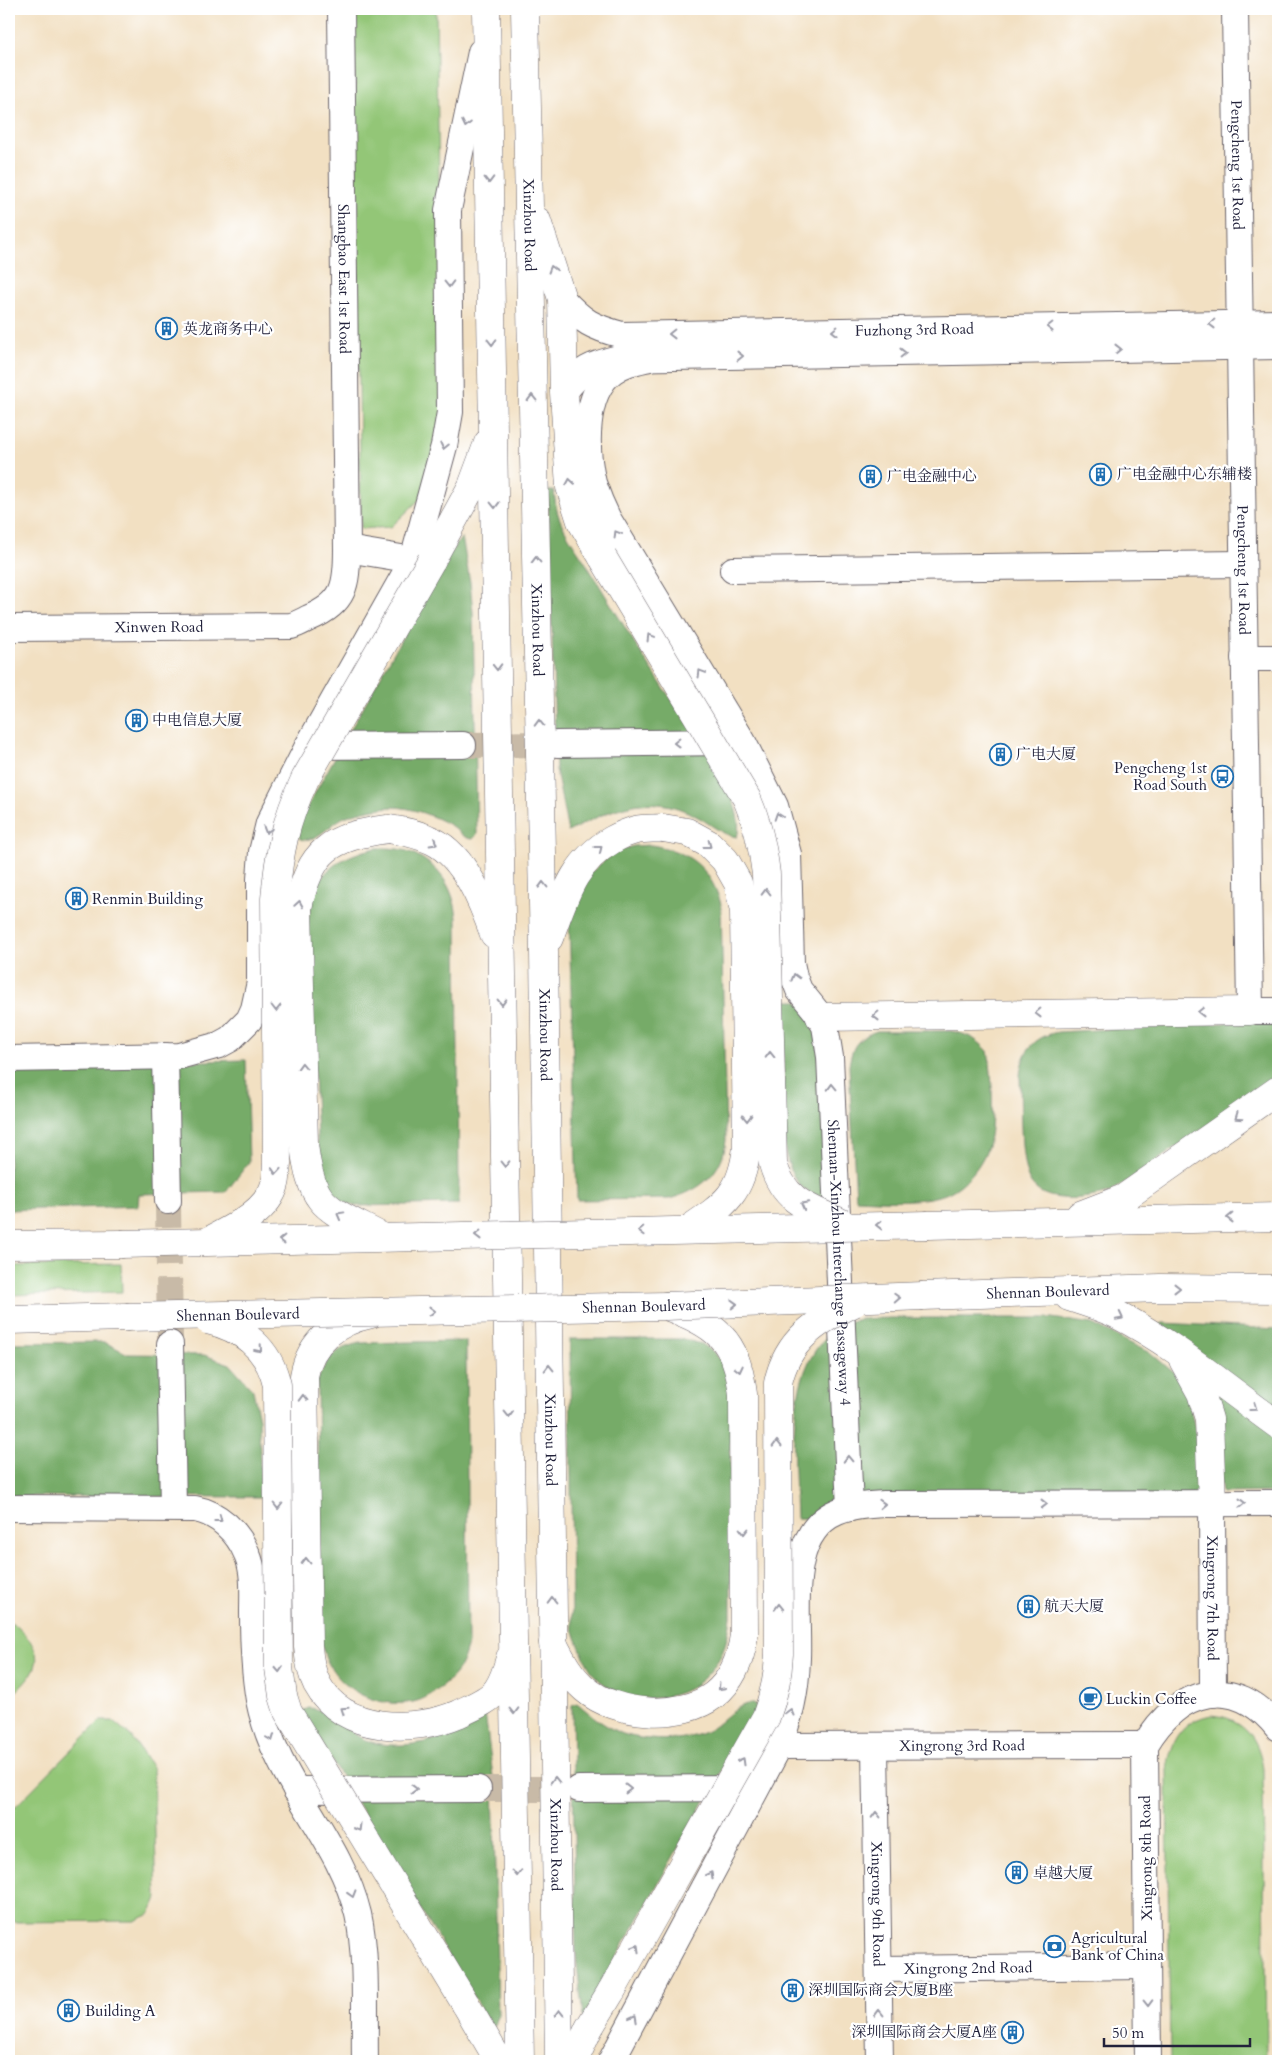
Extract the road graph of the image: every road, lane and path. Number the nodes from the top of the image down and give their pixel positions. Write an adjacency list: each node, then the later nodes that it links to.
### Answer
1 (341, 9): 13 (street, Shangbao East 1st Road)
2 (525, 9): 5 (main road, Xinzhou Road)
3 (1235, 9): 8 (street, Pengcheng 1st Road)
4 (487, 17): 12 (main road, one-way to 12); 14 (street, one-way to 14)
5 (528, 191): 6 (main road, one-way to 5); 26 (main road, Xinzhou Road, one-way to 5)
6 (562, 299): 8 (street, Fuzhong 3rd Road, one-way to 6); 11 (main road)
7 (1278, 322): 8 (street, Fuzhong 3rd Road)
8 (1240, 335): 9 (street, Fuzhong 3rd Road); 10 (street, Fuzhong 3rd Road, one-way to 8); 15 (street, Pengcheng 1st Road)
9 (1278, 346)
10 (649, 358): 11 (street, Fuzhong 3rd Road); 22 (street, one-way to 10)
11 (564, 392): 37 (main road, one-way to 11, bridge)
12 (493, 424): 14 (main road); 27 (main road, one-way to 27)
13 (347, 549): 14 (street); 18 (street, Xinwen Road)
14 (422, 560): 24 (street); 40 (main road, one-way to 40, bridge)
15 (1243, 564): 16 (street); 20 (street, Pengcheng 1st Road)
16 (733, 570)
17 (9, 616): 18 (street, Xinwen Road)
18 (308, 619): 19 (street, Xinwen Road)
19 (9, 628)
20 (1244, 658): 21 (street); 28 (street, Pengcheng 1st Road)
21 (1278, 658)
22 (743, 742): 23 (street, one-way to 23); 30 (street, one-way to 22)
23 (557, 744)
24 (308, 746): 25 (street); 31 (street, one-way to 31)
25 (463, 746)
26 (544, 952): 38 (main road, one-way to 38, bridge); 57 (main road, Xinzhou Road, one-way to 26)
27 (502, 953): 39 (main road, one-way to 27, bridge); 58 (main road, one-way to 58)
28 (1250, 1011): 29 (street); 30 (main road, one-way to 30)
29 (1278, 1011)
30 (820, 1017): 56 (street, Shennan-Xinzhou Interchange Passageway 4, one-way to 30)
31 (165, 1056): 32 (street); 34 (street)
32 (9, 1059)
33 (1278, 1090): 36 (main road, one-way to 36)
34 (168, 1201)
35 (1278, 1216): 36 (main road, one-way to 36)
36 (1063, 1222): 37 (main road, one-way to 37, bridge)
37 (848, 1226): 38 (main road, bridge)
38 (689, 1229): 39 (main road, one-way to 39, bridge)
39 (384, 1238): 40 (main road, one-way to 40, bridge)
40 (209, 1241): 41 (main road, bridge)
41 (9, 1245)
42 (1278, 1289): 43 (main road, Shennan Boulevard, one-way to 42)
43 (1058, 1293): 44 (main road, Shennan Boulevard, one-way to 43, bridge); 50 (main road, one-way to 50)
44 (862, 1300): 45 (main road, Shennan Boulevard, one-way to 44, bridge); 74 (main road, one-way to 44, bridge)
45 (666, 1306): 46 (main road, Shennan Boulevard, one-way to 45, bridge); 57 (main road, one-way to 57)
46 (383, 1312): 47 (main road, Shennan Boulevard, bridge); 58 (main road, one-way to 46, bridge)
47 (184, 1316): 48 (main road, Shennan Boulevard, bridge); 71 (main road, one-way to 71, bridge)
48 (9, 1320)
49 (170, 1344): 55 (street)
50 (1180, 1354): 51 (main road, one-way to 51); 52 (main road)
51 (1278, 1425)
52 (1212, 1503): 53 (street, one-way to 53); 56 (street, one-way to 52); 59 (street, Xingrong 7th Road)
53 (1278, 1503)
54 (9, 1508): 55 (street)
55 (173, 1508): 67 (street, one-way to 67)
56 (850, 1508): 62 (street, one-way to 56)
57 (552, 1643): 73 (main road, Xinzhou Road, one-way to 57)
58 (513, 1645): 72 (main road, one-way to 72)
59 (1213, 1694): 60 (street); 61 (street)
60 (1278, 1728)
61 (1145, 1745): 63 (street, Xingrong 3rd Road); 68 (street, Xingrong 8th Road)
62 (778, 1746): 63 (street, Xingrong 3rd Road); 64 (street)
63 (875, 1746): 69 (street, Xingrong 9th Road, one-way to 63)
64 (757, 1788): 66 (street, one-way to 64); 75 (street, one-way to 64)
65 (478, 1789): 67 (street, one-way to 65)
66 (579, 1789)
67 (296, 1790): 70 (street, one-way to 70)
68 (1147, 1966): 69 (street, Xingrong 2nd Road); 77 (street, Xingrong 8th Road, one-way to 77)
69 (878, 1968): 76 (street, Xingrong 9th Road, one-way to 69)
70 (365, 2061)
71 (499, 2061)
72 (520, 2061)
73 (560, 2061)
74 (574, 2061)
75 (611, 2061)
76 (880, 2061)
77 (1148, 2061)

